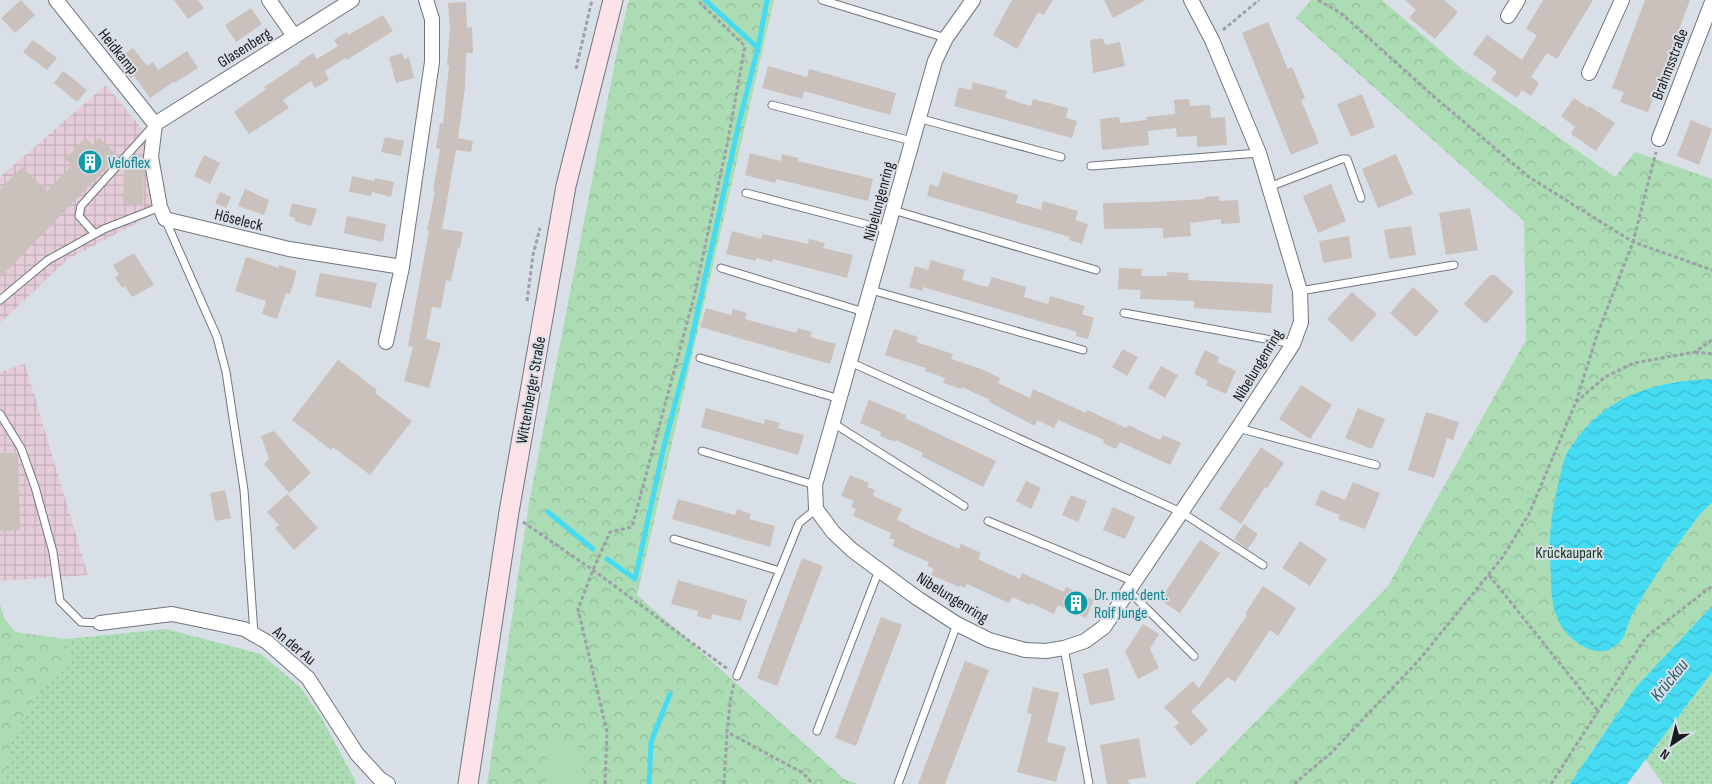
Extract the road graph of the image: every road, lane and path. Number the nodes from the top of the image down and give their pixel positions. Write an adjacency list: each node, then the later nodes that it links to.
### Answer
1 (56, 0): 22 (street, Heidkamp)
2 (269, 0): 16 (street)
3 (352, 0): 16 (street, Glasenberg)
4 (426, 0): 37 (street)
5 (613, 0): 64 (main road, Wittenberger Straße)
6 (697, 0): 69 (path)
7 (822, 0): 17 (lane)
8 (973, 0): 17 (street, Nibelungenring)
9 (1191, 0): 18 (street, Nibelungenring)
10 (1259, 0): 18 (path)
11 (1318, 0): 35 (path)
12 (1518, 0): 15 (street)
13 (1622, 0): 19 (street)
14 (1712, 2): 23 (street, Brahmsstraße)
15 (1508, 16)
16 (294, 36): 22 (street, Glasenberg)
17 (946, 38): 21 (street, Nibelungenring)
18 (1212, 40): 25 (street, Nibelungenring)
19 (1589, 73)
20 (772, 105): 24 (lane)
21 (918, 118): 24 (street, Nibelungenring); 26 (lane)
22 (155, 124): 32 (street); 34 (lane)
23 (1659, 139): 35 (path)
24 (912, 141): 31 (street, Nibelungenring)
25 (1259, 153): 27 (lane); 28 (street, Nibelungenring)
26 (1060, 157)
27 (1091, 166)
28 (1269, 186): 30 (lane); 42 (street, Nibelungenring)
29 (746, 193): 33 (lane)
30 (1361, 198)
31 (893, 210): 33 (street, Nibelungenring); 39 (lane)
32 (163, 213): 34 (lane); 37 (street, Höseleck); 77 (lane)
33 (888, 230): 41 (street, Nibelungenring)
34 (95, 234): 43 (lane)
35 (1633, 242): 40 (path); 55 (path)
36 (1454, 265): 42 (lane)
37 (402, 268): 47 (street)
38 (721, 268): 44 (lane)
39 (1096, 270)
40 (1712, 270)
41 (871, 290): 44 (street, Nibelungenring); 49 (lane)
42 (1300, 291): 48 (street, Nibelungenring)
43 (0, 300)
44 (865, 312): 53 (street, Nibelungenring)
45 (1124, 313): 48 (lane)
46 (1712, 340): 50 (path)
47 (386, 342)
48 (1293, 344): 58 (street, Nibelungenring)
49 (1083, 350)
50 (1695, 352): 51 (path); 55 (path)
51 (1712, 354)
52 (700, 358): 54 (lane)
53 (850, 362): 54 (street, Nibelungenring); 65 (lane)
54 (840, 399): 57 (street, Nibelungenring)
55 (1576, 402): 72 (path)
56 (0, 414): 75 (lane)
57 (833, 423): 61 (street, Nibelungenring); 62 (lane)
58 (1238, 428): 60 (lane); 65 (street, Nibelungenring)
59 (702, 451): 61 (lane)
60 (1376, 465)
61 (815, 486): 63 (street, Nibelungenring)
62 (964, 506)
63 (816, 508): 70 (street, Nibelungenring); 71 (lane)
64 (509, 512): 69 (path); 85 (main road, Wittenberger Straße)
65 (1181, 512): 68 (lane); 74 (street, Nibelungenring)
66 (988, 520): 74 (lane)
67 (674, 540): 71 (lane)
68 (1263, 564)
69 (593, 570): 80 (path); 86 (path)
70 (879, 570): 76 (street, Nibelungenring); 82 (lane)
71 (780, 571): 80 (lane)
72 (1489, 575): 81 (path); 91 (path)
73 (1712, 586): 81 (path)
74 (1132, 587): 78 (street, Nibelungenring); 79 (lane)
75 (100, 623): 77 (street, An der Au)
76 (957, 624): 78 (street, Nibelungenring); 89 (lane)
77 (254, 634): 84 (street, An der Au)
78 (1064, 648): 90 (lane)
79 (1194, 656)
80 (737, 676): 83 (path)
81 (1598, 711): 92 (path)
82 (817, 730)
83 (727, 732): 87 (path); 88 (path)
84 (388, 784)
85 (468, 784)
86 (605, 784)
87 (724, 784)
88 (813, 784)
89 (898, 784)
90 (1089, 784)
91 (1294, 784)
92 (1551, 784)

